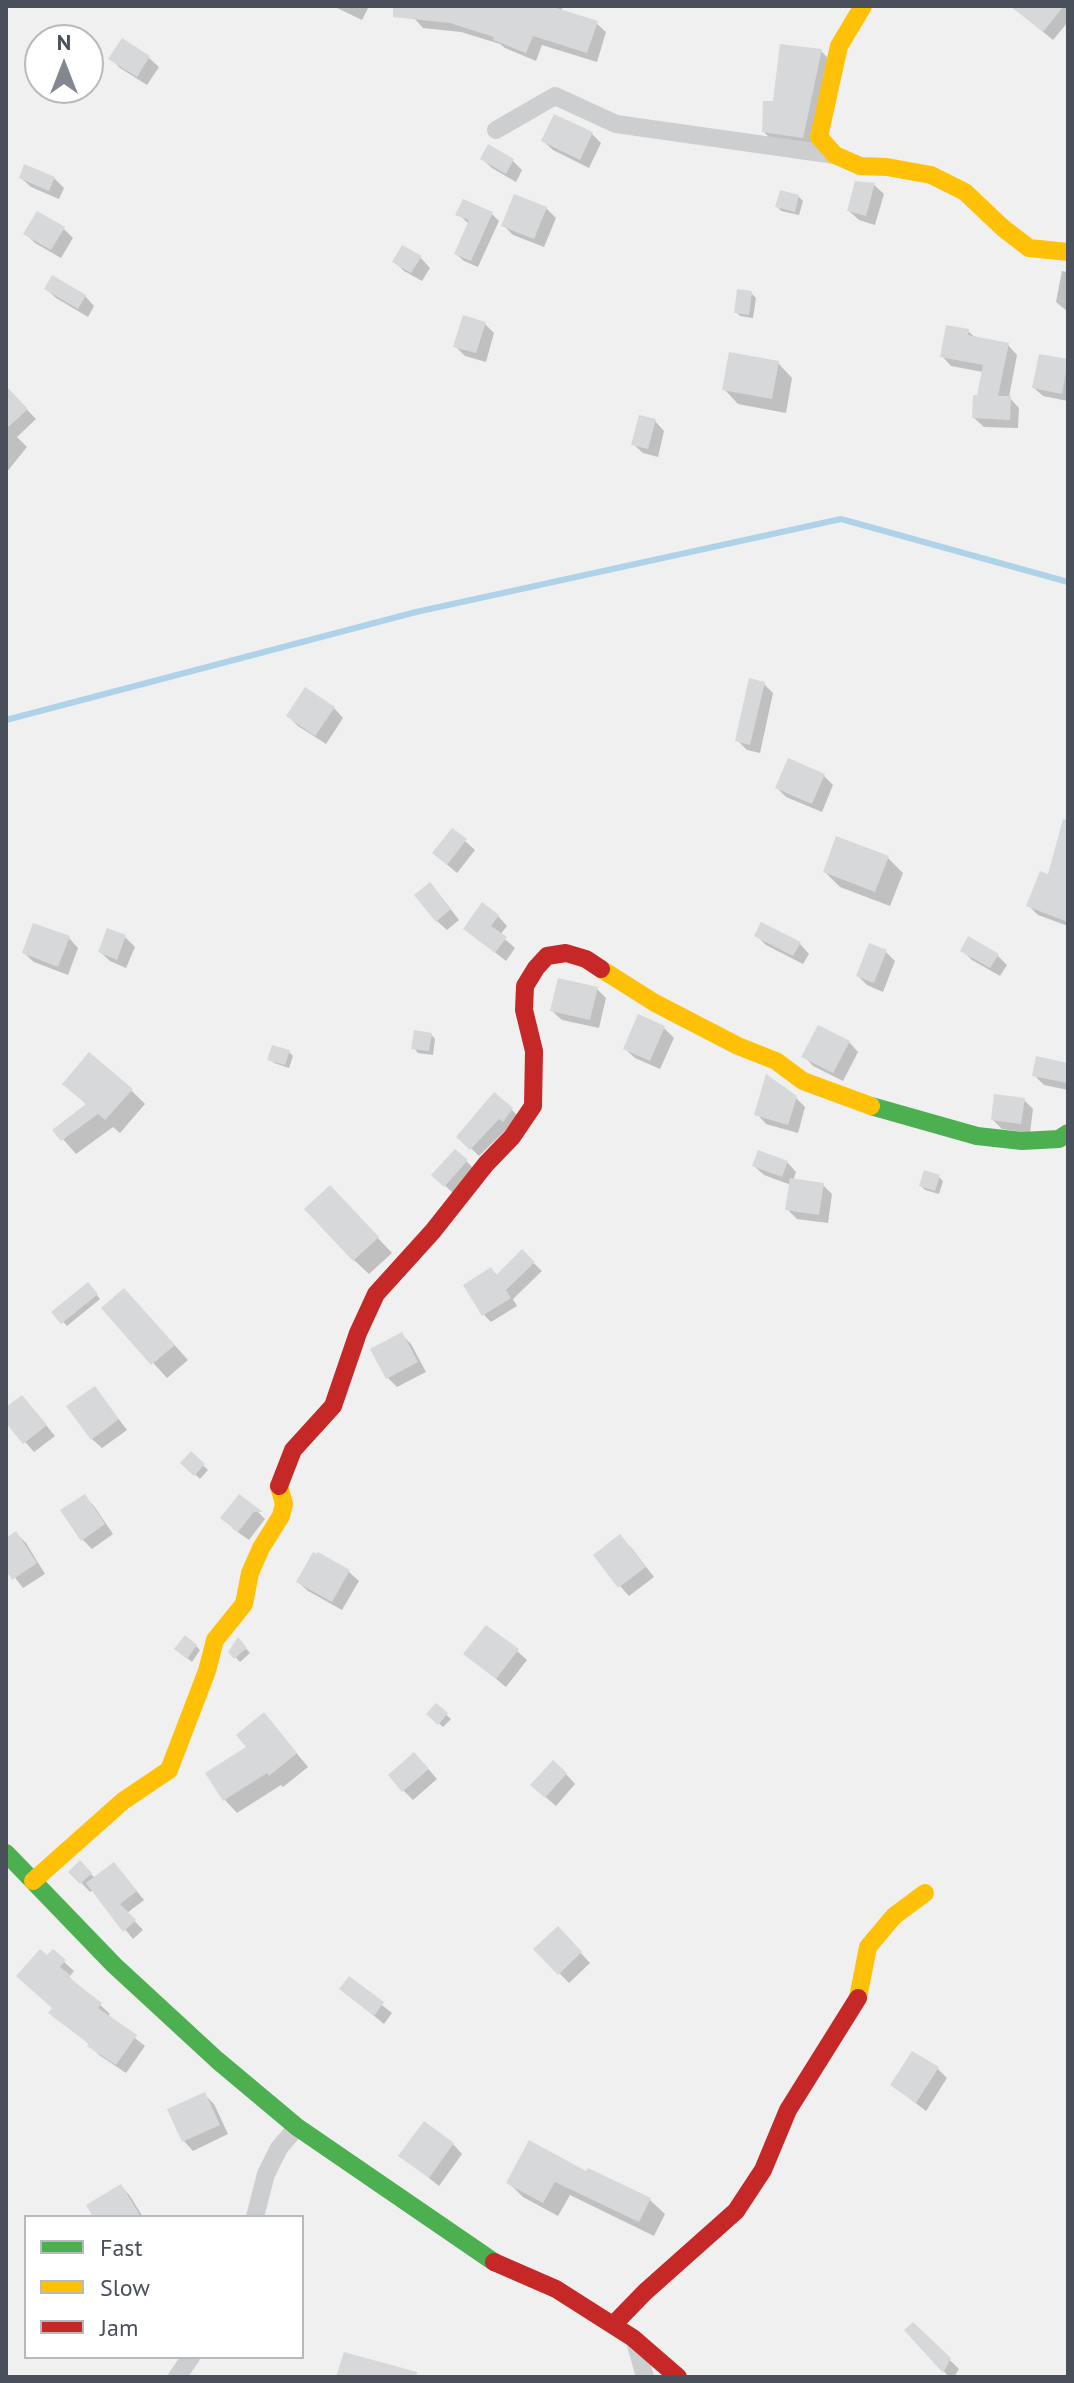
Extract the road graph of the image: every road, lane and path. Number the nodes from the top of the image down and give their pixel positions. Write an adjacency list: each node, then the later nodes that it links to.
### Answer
1 (863, 6): 3 (street)
2 (496, 130): 3 (street)
3 (835, 155): 4 (street)
4 (1068, 252)
5 (1068, 1133): 7 (street)
6 (6, 1853): 7 (street)
7 (33, 1881): 9 (street)
8 (925, 1893): 11 (street)
9 (297, 2127): 10 (street); 11 (street)
10 (256, 2215)
11 (613, 2325): 12 (street)
12 (633, 2338): 15 (street); 16 (street)
13 (190, 2359): 14 (street)
14 (177, 2377)
15 (645, 2377)
16 (678, 2377)

